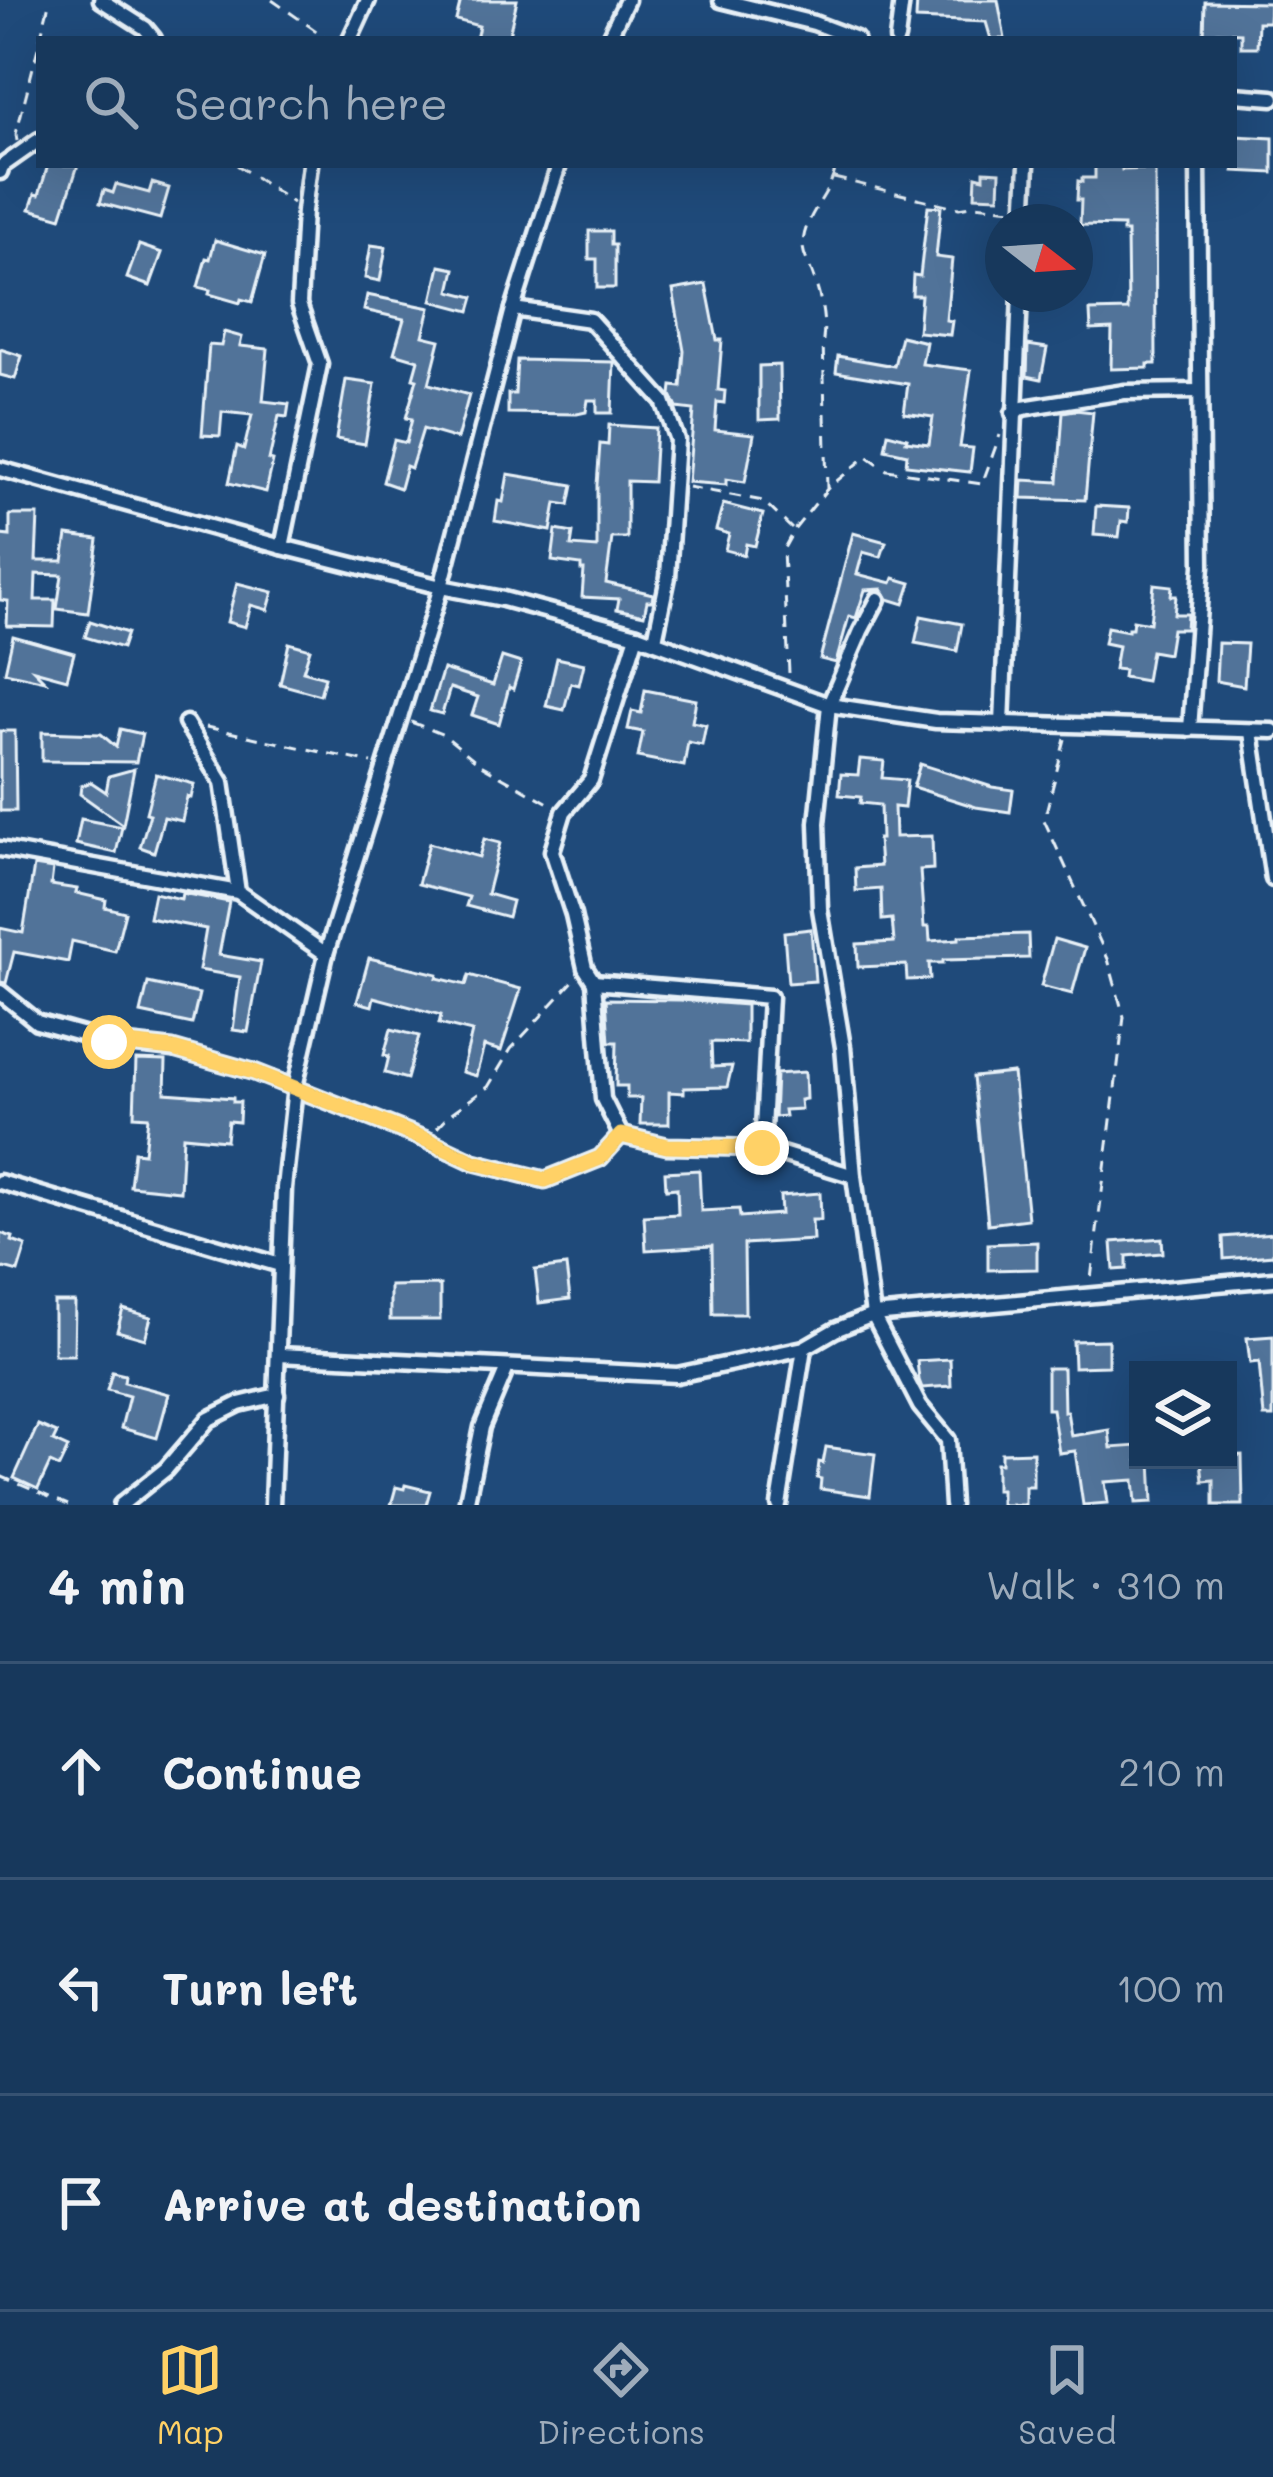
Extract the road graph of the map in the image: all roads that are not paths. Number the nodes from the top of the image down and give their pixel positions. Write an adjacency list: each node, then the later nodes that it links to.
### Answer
1 (101, 0): 6 (street)
2 (368, 0): 7 (street)
3 (627, 0): 8 (street)
4 (721, 0): 9 (street)
5 (902, 0): 10 (street)
6 (152, 36)
7 (351, 36)
8 (609, 36)
9 (848, 36)
10 (897, 36)
11 (1237, 95): 12 (street)
12 (1273, 98)
13 (36, 142): 18 (street)
14 (310, 168): 25 (street)
15 (558, 168): 20 (street)
16 (1027, 168): 19 (street)
17 (1198, 168): 22 (street)
18 (0, 172)
19 (1025, 204)
20 (513, 309): 26 (street); 29 (street)
21 (1019, 312): 23 (street)
22 (1198, 391): 23 (street); 33 (street)
23 (1013, 412): 32 (street)
24 (0, 469): 25 (street)
25 (282, 547): 26 (street)
26 (441, 587): 28 (street); 39 (street)
27 (878, 599): 30 (street)
28 (637, 635): 29 (street); 40 (street)
29 (655, 640): 30 (street)
30 (830, 705): 32 (street); 45 (street)
31 (186, 723): 38 (street)
32 (1002, 724): 33 (street)
33 (1190, 729): 35 (street)
34 (1273, 731): 35 (street)
35 (1251, 732): 37 (street)
36 (0, 848): 38 (street)
37 (1273, 879)
38 (238, 892): 39 (street)
39 (326, 955): 42 (street)
40 (594, 982): 43 (street); 44 (street)
41 (0, 992): 42 (street)
42 (295, 1087): 43 (street); 47 (street)
43 (621, 1135): 44 (street)
44 (762, 1148): 45 (street)
45 (854, 1176): 49 (street)
46 (0, 1182): 47 (street)
47 (280, 1265): 51 (street)
48 (1273, 1279): 49 (street)
49 (873, 1315): 50 (street); 58 (street)
50 (804, 1348): 52 (street); 57 (street)
51 (280, 1354): 52 (street); 53 (street)
52 (507, 1368): 56 (street)
53 (277, 1395): 54 (street); 55 (street)
54 (122, 1505)
55 (272, 1505)
56 (466, 1505)
57 (779, 1505)
58 (952, 1505)

